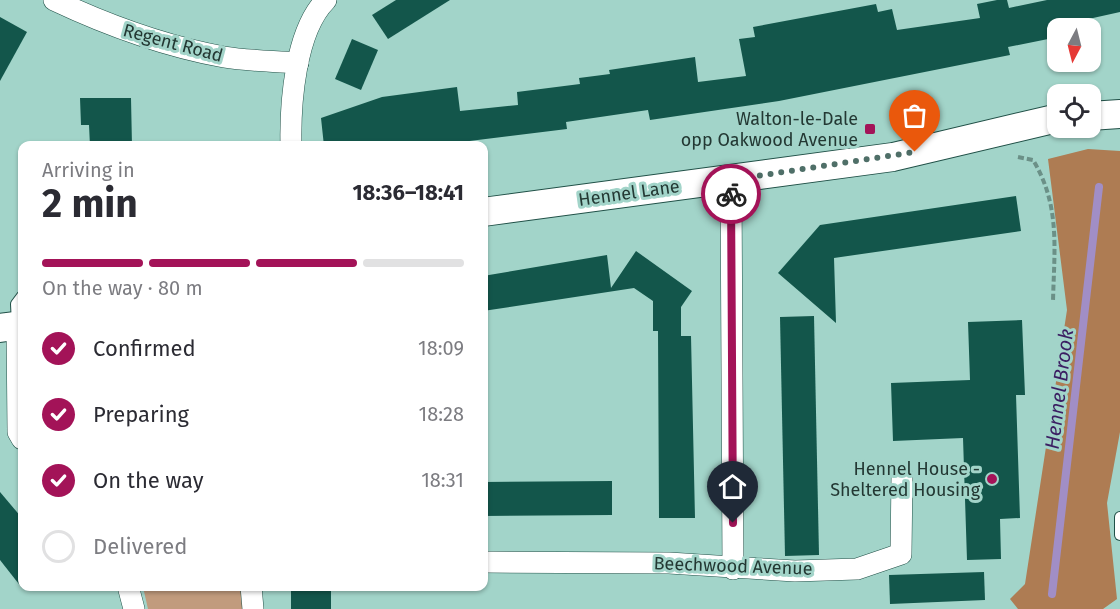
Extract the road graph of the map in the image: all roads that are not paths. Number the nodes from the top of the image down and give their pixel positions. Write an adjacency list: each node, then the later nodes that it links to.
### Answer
1 (54, 0): 3 (street, Regent Road)
2 (326, 0): 3 (street)
3 (298, 63): 7 (street)
4 (1120, 114): 5 (main road)
5 (1101, 115)
6 (1047, 121): 8 (main road, Hennel Lane)
7 (291, 141)
8 (731, 180): 9 (main road, Hennel Lane); 17 (street)
9 (488, 211)
10 (18, 301): 11 (lane)
11 (13, 326): 12 (street)
12 (18, 432)
13 (902, 475): 17 (street, Beechwood Avenue)
14 (1120, 518): 15 (lane)
15 (1120, 535)
16 (488, 562): 17 (street, Beechwood Avenue)
17 (733, 569)
18 (129, 591): 20 (street)
19 (251, 591): 21 (street)
20 (134, 609)
21 (253, 609)

